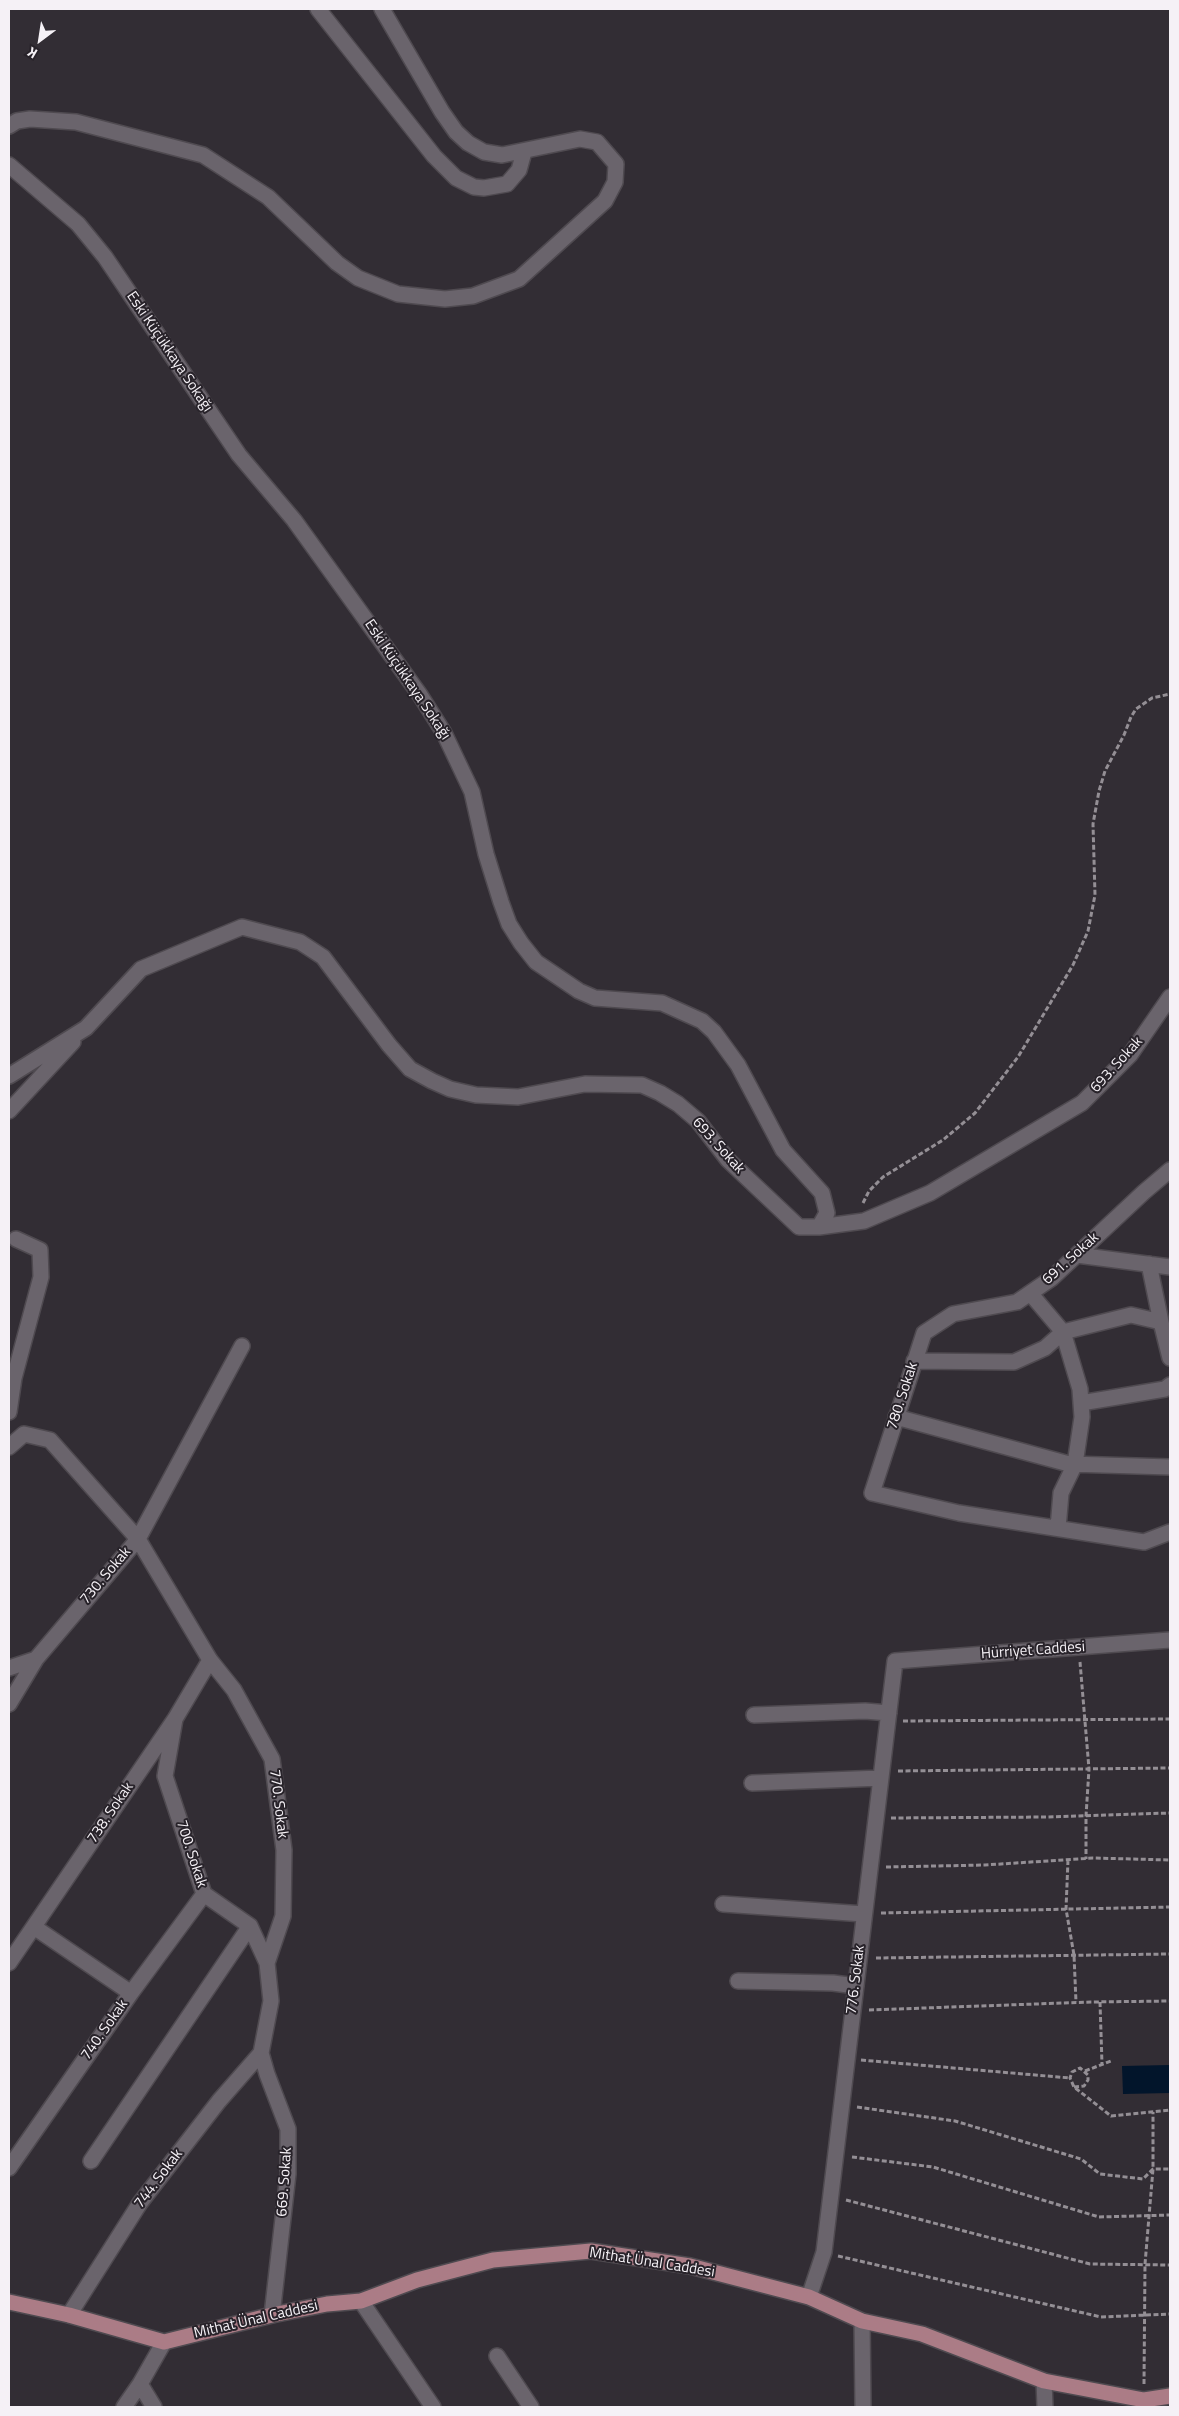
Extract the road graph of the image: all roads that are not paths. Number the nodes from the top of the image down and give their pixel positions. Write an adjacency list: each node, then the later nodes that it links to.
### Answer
1 (318, 9): 4 (street)
2 (382, 9): 4 (street)
3 (9, 126): 4 (street)
4 (524, 152)
5 (9, 165): 11 (street, Eski Küçükkaya Sokağı)
6 (1170, 997): 11 (street, 693. Sokak)
7 (86, 1028): 8 (street); 9 (street); 11 (street, 693. Sokak)
8 (9, 1076)
9 (9, 1110)
10 (1170, 1170): 13 (street, 691. Sokak)
11 (818, 1227)
12 (16, 1239): 26 (street)
13 (1077, 1254): 14 (street); 16 (street, 691. Sokak)
14 (1149, 1264): 15 (street); 19 (street)
15 (1170, 1267)
16 (1030, 1293): 18 (street, 691. Sokak); 20 (street)
17 (1170, 1307): 19 (street)
18 (953, 1314): 23 (street, 780. Sokak)
19 (1161, 1322): 20 (street); 22 (street)
20 (1064, 1332): 23 (street); 25 (street)
21 (242, 1346): 33 (street)
22 (1170, 1358)
23 (914, 1360): 27 (street, 780. Sokak)
24 (1170, 1385): 25 (street)
25 (1081, 1403): 29 (street)
26 (9, 1412)
27 (896, 1417): 29 (street); 31 (street, 780. Sokak)
28 (9, 1447): 33 (street)
29 (1075, 1464): 30 (street); 31 (street)
30 (1170, 1467)
31 (1058, 1528): 32 (street)
32 (1170, 1532)
33 (138, 1539): 35 (street, 730. Sokak); 36 (street, 730. Sokak)
34 (1170, 1640): 37 (street, Hürriyet Caddesi)
35 (36, 1659): 38 (street); 39 (street, 730. Sokak)
36 (210, 1660): 42 (street, 738. Sokak); 51 (street, 770. Sokak)
37 (895, 1661): 41 (street, 776. Sokak)
38 (9, 1668)
39 (9, 1704)
40 (754, 1715): 41 (street)
41 (888, 1717): 43 (street, 776. Sokak)
42 (175, 1719): 45 (street, 700. Sokak); 49 (street, 738. Sokak)
43 (881, 1775): 44 (street); 47 (street, 776. Sokak)
44 (752, 1783)
45 (204, 1894): 48 (street, 700. Sokak); 54 (street, 740. Sokak)
46 (723, 1904): 47 (street)
47 (864, 1914): 53 (street, 776. Sokak)
48 (250, 1926): 51 (street); 56 (street)
49 (34, 1928): 50 (street, 738. Sokak); 54 (street)
50 (9, 1963)
51 (267, 1963): 55 (street)
52 (738, 1981): 53 (street)
53 (856, 1986): 58 (street, 776. Sokak)
54 (131, 1994): 57 (street, 740. Sokak)
55 (261, 2053): 61 (street, 744. Sokak); 62 (street, 669. Sokak)
56 (91, 2161)
57 (9, 2168)
58 (809, 2297): 59 (main road, Mithat Ünal Caddesi); 63 (main road, Mithat Ünal Caddesi)
59 (361, 2301): 62 (main road, Mithat Ünal Caddesi); 71 (street)
60 (9, 2302): 61 (main road, Mithat Ünal Caddesi)
61 (69, 2315): 64 (main road, Mithat Ünal Caddesi)
62 (272, 2315): 64 (main road, Mithat Ünal Caddesi)
63 (862, 2321): 66 (main road, Mithat Ünal Caddesi); 73 (street)
64 (164, 2342): 67 (street)
65 (497, 2356): 72 (street)
66 (1044, 2381): 68 (main road, Mithat Ünal Caddesi); 74 (street)
67 (140, 2384): 69 (street); 70 (street)
68 (1170, 2396)
69 (124, 2407)
70 (154, 2407)
71 (433, 2407)
72 (531, 2407)
73 (863, 2407)
74 (1045, 2407)

